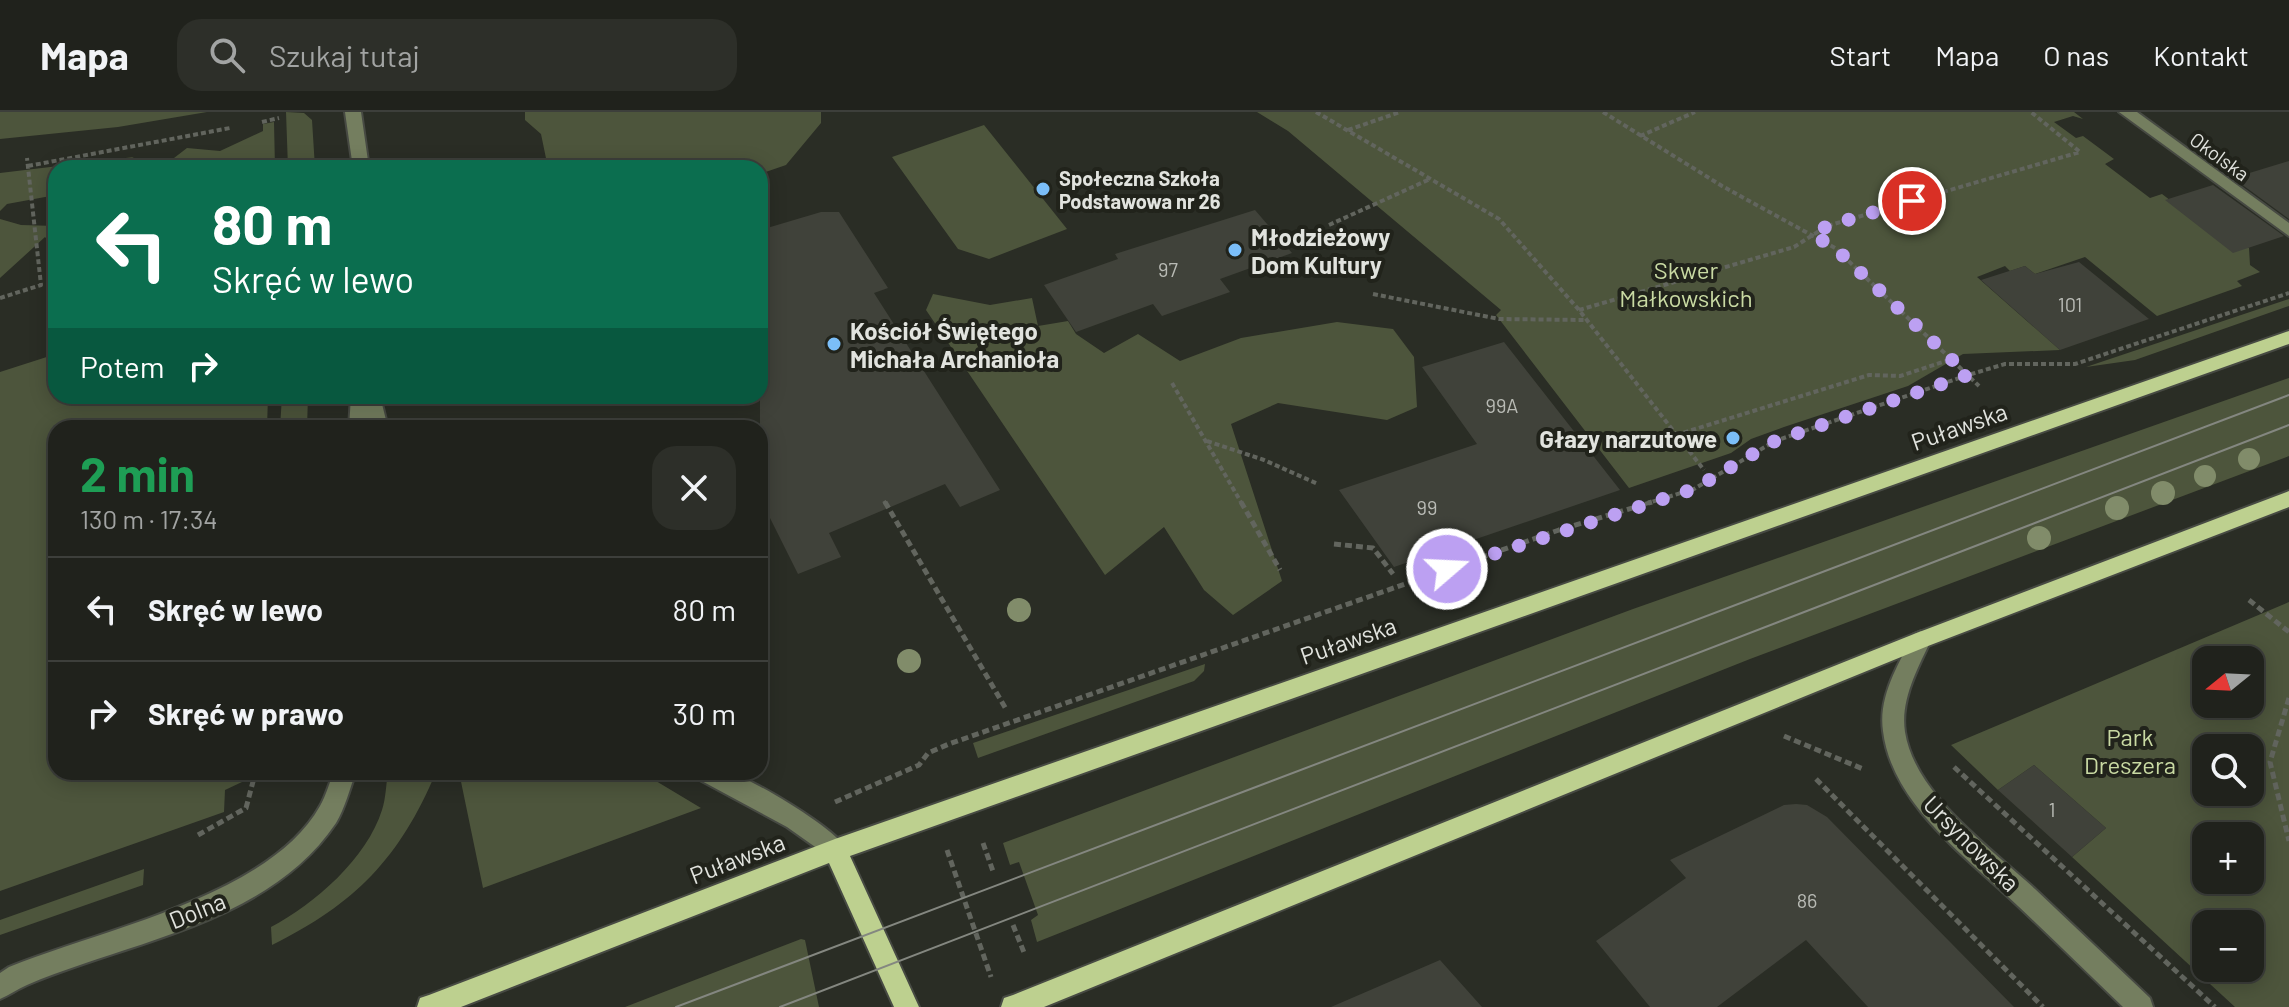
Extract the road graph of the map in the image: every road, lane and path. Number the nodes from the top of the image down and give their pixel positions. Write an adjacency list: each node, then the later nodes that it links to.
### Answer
1 (353, 112): 15 (street)
2 (1316, 112): 11 (path)
3 (1400, 112): 11 (path)
4 (1603, 112): 12 (path)
5 (1695, 112): 12 (path)
6 (2031, 112): 21 (path)
7 (2127, 112): 20 (street, Okolska)
8 (279, 118): 9 (path)
9 (262, 122)
10 (230, 128): 14 (path)
11 (1347, 130): 18 (path)
12 (1639, 137): 21 (path)
13 (27, 158): 17 (path)
14 (60, 160)
15 (360, 160)
16 (48, 162): 17 (path)
17 (28, 166): 24 (path)
18 (1430, 179): 19 (path); 25 (path)
19 (1329, 225)
20 (2289, 231)
21 (1813, 235): 25 (path); 28 (path)
22 (2289, 293): 29 (path)
23 (1373, 294): 26 (path)
24 (0, 298)
25 (1579, 310): 26 (path)
26 (1586, 320): 32 (path)
27 (2289, 337): 57 (main road, Puławska)
28 (1952, 359): 29 (path); 32 (path)
29 (1968, 375): 31 (path); 53 (path)
30 (1172, 383): 33 (path)
31 (1979, 386)
32 (1676, 436): 34 (path)
33 (1205, 441): 35 (path); 39 (path)
34 (1704, 470)
35 (1318, 484)
36 (2289, 499): 43 (main road)
37 (884, 501): 45 (path)
38 (1334, 544): 40 (path)
39 (1280, 570)
40 (1393, 574)
41 (2249, 600): 42 (path)
42 (2289, 632)
43 (1921, 640): 46 (main road); 52 (street, Ursynowska)
44 (2289, 698): 55 (path)
45 (1006, 709)
46 (1734, 717): 52 (path); 66 (main road)
47 (1943, 757): 69 (path)
48 (1816, 779): 67 (path)
49 (255, 780): 54 (path)
50 (343, 780): 63 (street, Dolna)
51 (721, 780): 57 (street)
52 (1922, 792): 68 (street, Ursynowska)
53 (842, 799)
54 (198, 835)
55 (2289, 841)
56 (983, 843): 59 (path)
57 (835, 850): 64 (main road, Puławska); 65 (main road)
58 (949, 856): 62 (path)
59 (994, 874)
60 (1013, 925): 61 (path)
61 (1025, 955)
62 (988, 969)
63 (0, 987)
64 (429, 1007)
65 (907, 1007)
66 (1013, 1007)
67 (2043, 1007)
68 (2141, 1007)
69 (2215, 1007)

